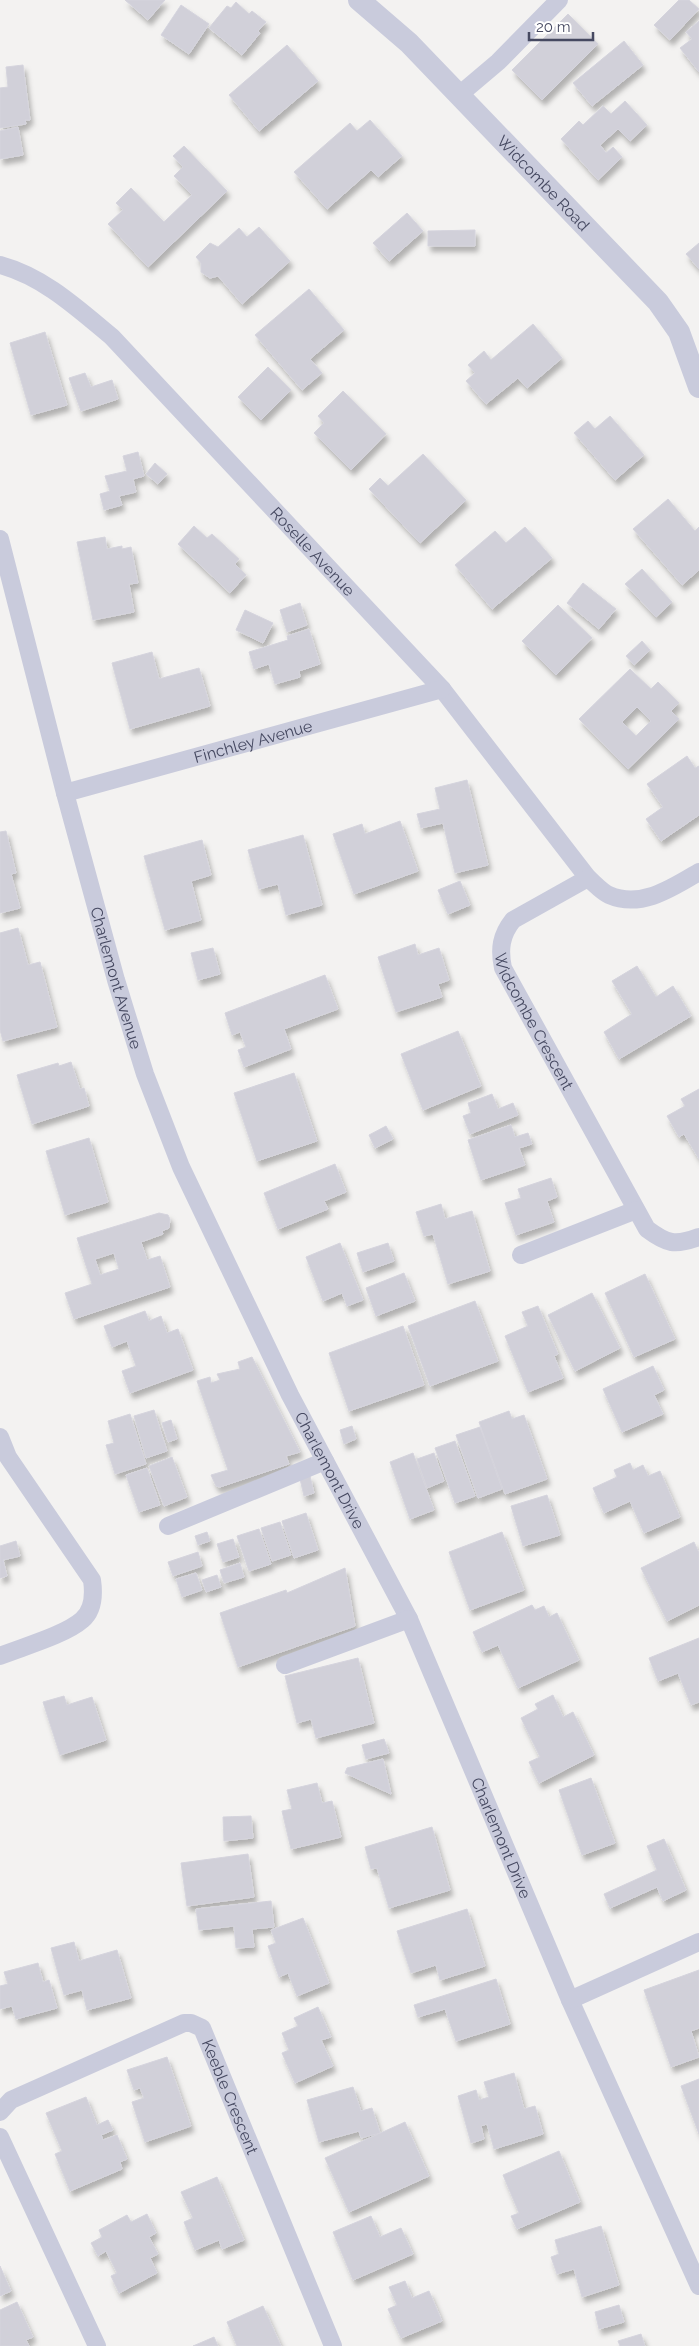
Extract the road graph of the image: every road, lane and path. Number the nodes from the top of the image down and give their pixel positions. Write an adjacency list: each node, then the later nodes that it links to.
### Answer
1 (359, 0): 3 (street, Widcombe Road)
2 (559, 0): 3 (street)
3 (459, 95): 5 (street, Widcombe Road)
4 (0, 265): 7 (street, Roselle Avenue)
5 (699, 387)
6 (0, 540): 8 (street, Charlemont Avenue)
7 (442, 689): 8 (street, Finchley Avenue); 9 (street, Roselle Avenue)
8 (65, 793): 14 (street, Charlemont Avenue)
9 (588, 878): 10 (street); 11 (street, Widcombe Crescent)
10 (697, 878)
11 (636, 1210): 12 (street, Widcombe Crescent); 13 (street)
12 (699, 1237)
13 (521, 1255)
14 (290, 1395): 16 (street, Charlemont Drive)
15 (0, 1438): 19 (street)
16 (325, 1461): 17 (street); 18 (street, Charlemont Drive)
17 (168, 1526)
18 (410, 1619): 20 (street); 22 (street, Charlemont Drive)
19 (0, 1656)
20 (286, 1665)
21 (699, 1942): 22 (street)
22 (570, 2000): 25 (street, Charlemont Drive)
23 (0, 2112): 27 (street, Keeble Crescent)
24 (0, 2137): 26 (street)
25 (699, 2286)
26 (97, 2346)
27 (333, 2346)

